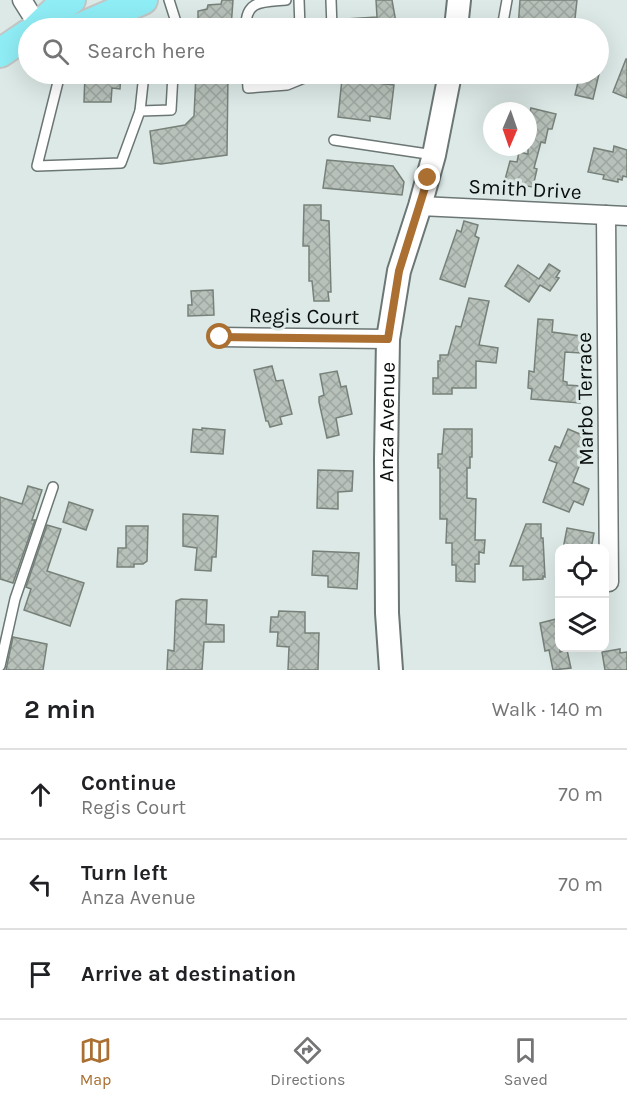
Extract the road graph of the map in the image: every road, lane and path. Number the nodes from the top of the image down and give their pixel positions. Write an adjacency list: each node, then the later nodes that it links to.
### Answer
1 (22, 0): 10 (street)
2 (71, 0): 11 (main road)
3 (143, 0): 12 (main road)
4 (169, 0): 13 (lane)
5 (286, 0): 14 (lane)
6 (299, 0): 15 (lane)
7 (331, 0): 16 (lane)
8 (459, 0): 17 (street)
9 (507, 0): 18 (lane)
10 (30, 18)
11 (48, 18)
12 (102, 18)
13 (175, 18)
14 (246, 18)
15 (300, 18)
16 (332, 18)
17 (457, 18)
18 (504, 18)
19 (18, 42): 20 (main road)
20 (0, 53)
21 (58, 84): 27 (lane)
22 (143, 84): 27 (lane)
23 (172, 84): 27 (lane)
24 (248, 84): 25 (lane)
25 (288, 84)
26 (448, 84): 29 (street, Anza Avenue)
27 (140, 111)
28 (334, 140): 29 (lane)
29 (434, 155): 30 (street, Anza Avenue)
30 (420, 206): 31 (street, Smith Drive); 34 (street, Anza Avenue)
31 (606, 215): 32 (street, Smith Drive); 36 (street, Marbo Terrace)
32 (627, 216)
33 (220, 337): 34 (street, Regis Court)
34 (388, 339): 38 (street, Anza Avenue)
35 (52, 487): 37 (lane)
36 (609, 544)
37 (0, 666)
38 (391, 670)

